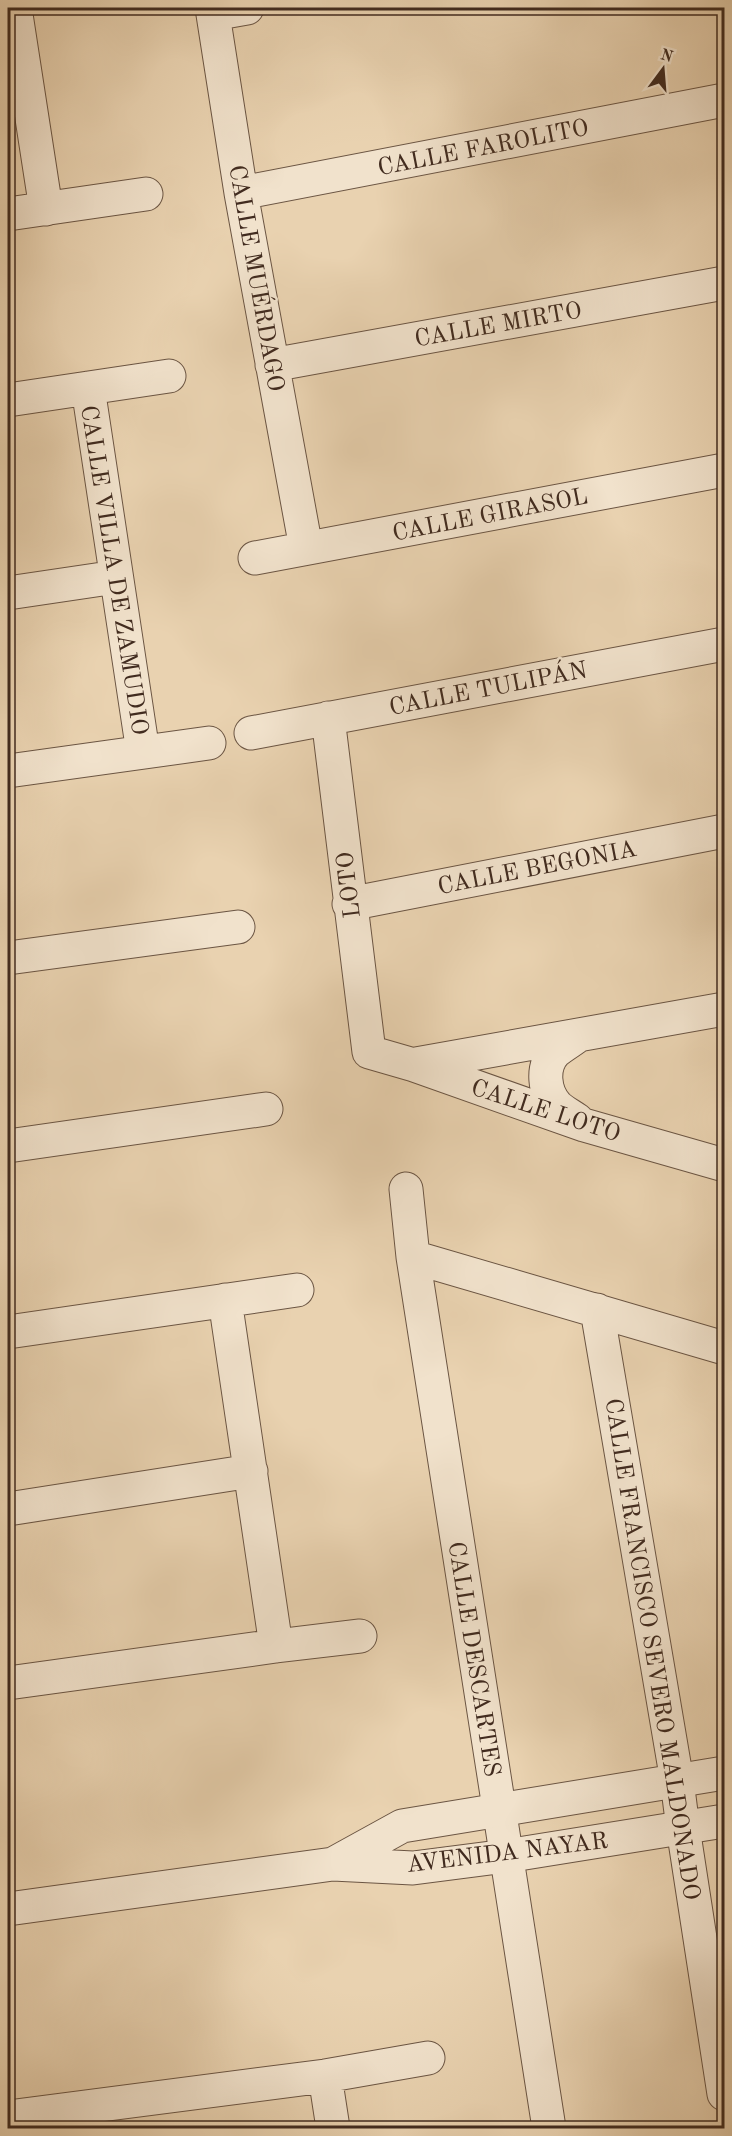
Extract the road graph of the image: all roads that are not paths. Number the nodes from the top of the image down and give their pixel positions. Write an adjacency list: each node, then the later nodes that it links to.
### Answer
1 (247, 8): 2 (street)
2 (212, 11): 5 (street, CALLE MUÉRDAGO)
3 (14, 25): 7 (street)
4 (724, 100): 5 (street, CALLE FAROLITO)
5 (241, 193): 10 (street, CALLE MUÉRDAGO)
6 (146, 194): 7 (street)
7 (46, 209): 8 (street)
8 (8, 214)
9 (724, 283): 10 (street, CALLE MIRTO)
10 (272, 365): 15 (street, CALLE MUÉRDAGO)
11 (169, 376): 12 (street)
12 (88, 388): 13 (street); 17 (street, CALLE VILLA DE ZAMUDIO)
13 (8, 400)
14 (724, 470): 15 (street, CALLE GIRASOL)
15 (306, 548): 16 (street, CALLE GIRASOL)
16 (255, 558)
17 (116, 577): 18 (street); 23 (street, CALLE VILLA DE ZAMUDIO)
18 (8, 592)
19 (724, 644): 20 (street, CALLE TULIPÁN)
20 (328, 718): 21 (street, CALLE TULIPÁN); 26 (street, LOTO)
21 (251, 732)
22 (209, 743): 23 (street)
23 (143, 752): 24 (street)
24 (8, 771)
25 (724, 831): 26 (street, CALLE BEGONIA)
26 (350, 904): 31 (street, LOTO)
27 (238, 927): 28 (street)
28 (8, 958)
29 (724, 1009): 30 (street)
30 (579, 1035): 32 (street); 34 (street)
31 (369, 1052): 32 (street, CALLE LOTO)
32 (414, 1065): 34 (street, CALLE LOTO)
33 (266, 1109): 35 (street)
34 (584, 1125): 36 (street, CALLE LOTO)
35 (8, 1146)
36 (724, 1165)
37 (406, 1189): 38 (street, CALLE DESCARTES)
38 (412, 1257): 41 (street); 51 (street, CALLE DESCARTES)
39 (297, 1290): 40 (street)
40 (225, 1300): 42 (street); 44 (street)
41 (597, 1310): 43 (street); 50 (street, CALLE FRANCISCO SEVERO MALDONADO)
42 (8, 1332)
43 (724, 1348)
44 (251, 1471): 45 (street); 47 (street)
45 (8, 1509)
46 (360, 1636): 47 (street)
47 (276, 1646): 48 (street)
48 (8, 1683)
49 (724, 1773): 50 (street, AVENIDA NAYAR)
50 (677, 1781): 51 (street, AVENIDA NAYAR); 53 (street, CALLE FRANCISCO SEVERO MALDONADO)
51 (499, 1810): 54 (street, CALLE DESCARTES); 55 (street, AVENIDA NAYAR)
52 (724, 1821): 53 (street, AVENIDA NAYAR)
53 (683, 1828): 54 (street, AVENIDA NAYAR); 59 (street, CALLE FRANCISCO SEVERO MALDONADO)
54 (506, 1856): 55 (street, AVENIDA NAYAR); 62 (street, CALLE DESCARTES)
55 (333, 1864): 56 (street)
56 (8, 1909)
57 (428, 2058): 58 (street)
58 (325, 2076): 60 (street); 61 (street)
59 (724, 2094)
60 (8, 2117)
61 (333, 2128)
62 (549, 2128)

